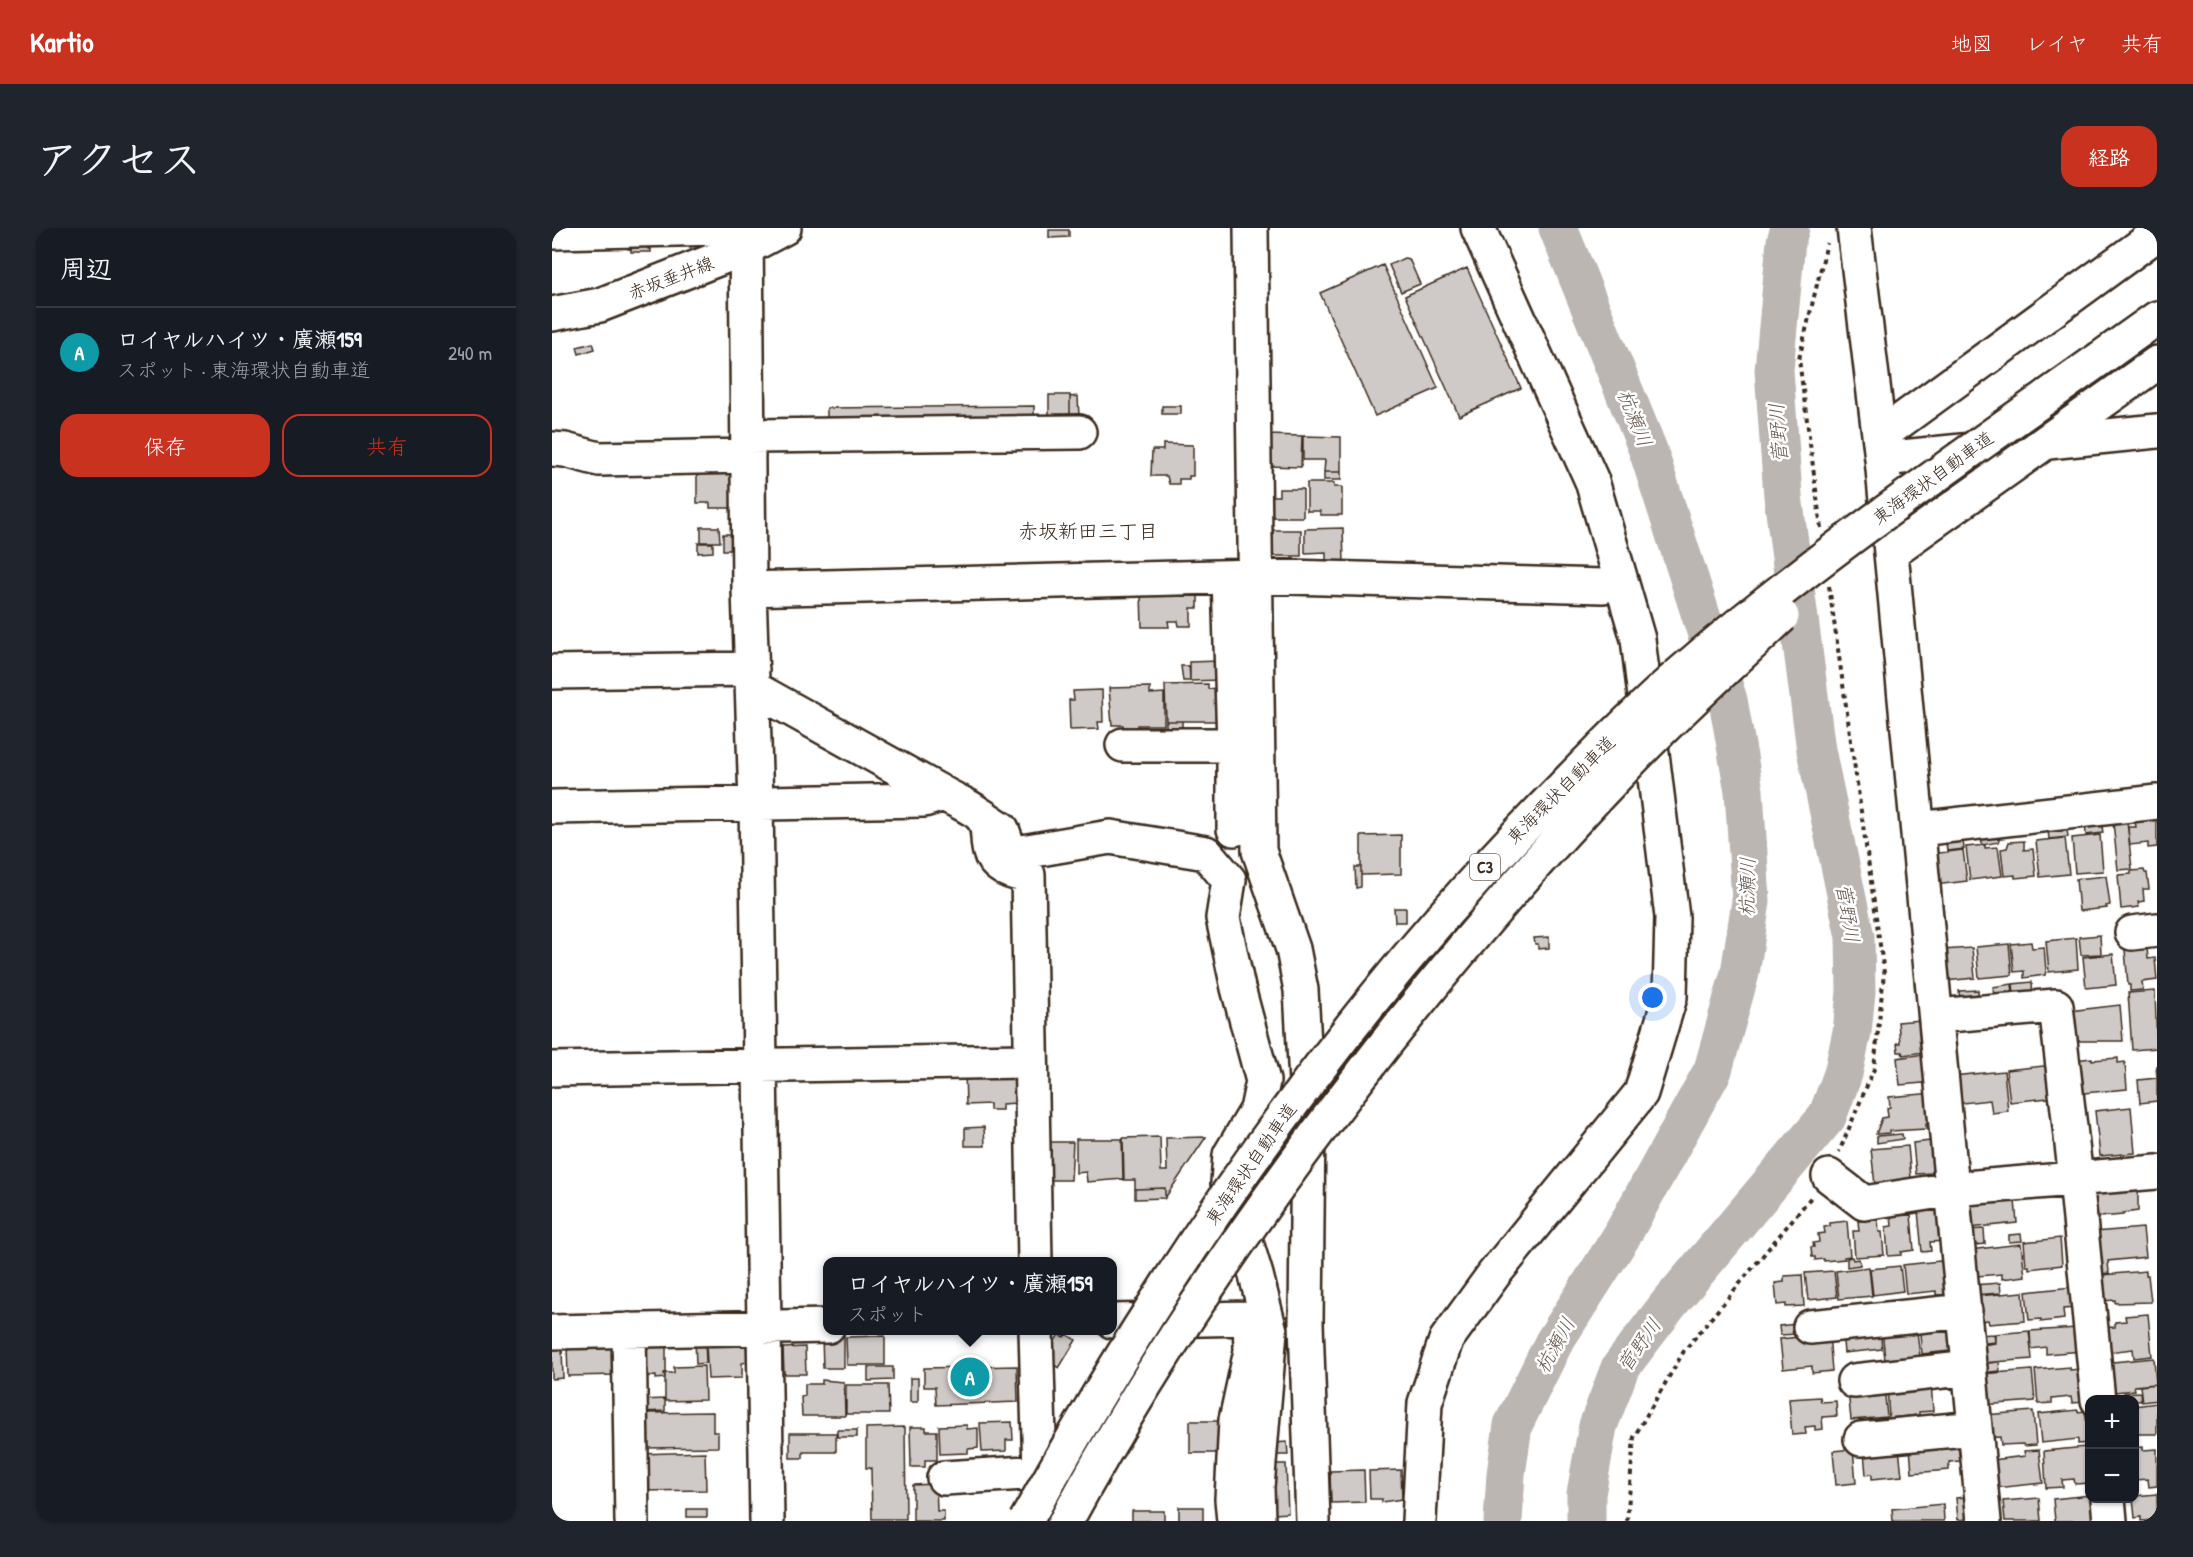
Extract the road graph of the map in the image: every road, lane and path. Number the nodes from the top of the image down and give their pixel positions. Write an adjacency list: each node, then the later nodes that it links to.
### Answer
1 (784, 228): 7 (main road, 赤坂垂井線)
2 (1251, 228): 20 (main road)
3 (1478, 228): 70 (main road)
4 (552, 232): 7 (main road)
5 (1841, 233): 16 (main road); 18 (path)
6 (2157, 234): 16 (main road)
7 (746, 238): 8 (main road, 赤坂垂井線); 15 (main road)
8 (552, 314)
9 (2157, 318): 10 (main road, 東海環状自動車道 / C3)
10 (2100, 358): 63 (main road, 東海環状自動車道 / C3, bridge); 65 (main road, 東海環状自動車道 / C3, bridge)
11 (2157, 363): 14 (main road)
12 (2157, 431): 14 (main road)
13 (1078, 432): 15 (main road)
14 (2045, 442): 16 (main road); 19 (main road)
15 (748, 446): 17 (main road); 23 (main road)
16 (1881, 448): 19 (main road)
17 (552, 449)
18 (1822, 533)
19 (1891, 552): 34 (main road)
20 (1243, 577): 22 (main road); 23 (main road); 27 (main road); 69 (main road)
21 (1828, 579): 40 (path)
22 (1603, 586)
23 (749, 589): 25 (main road)
24 (552, 672): 25 (main road)
25 (752, 679): 28 (main road); 30 (main road)
26 (1123, 745): 27 (main road)
27 (1234, 745): 33 (main road)
28 (944, 794): 30 (main road); 32 (main road)
29 (2157, 802): 34 (main road)
30 (756, 803): 31 (main road); 37 (main road)
31 (552, 807)
32 (981, 815): 36 (main road); 68 (main road)
33 (1234, 829)
34 (1918, 829): 35 (main road)
35 (1936, 1017): 41 (main road); 42 (main road)
36 (1030, 1061): 37 (main road); 43 (main road)
37 (760, 1065): 38 (main road); 47 (main road)
38 (552, 1069)
39 (2157, 1172): 41 (main road)
40 (1829, 1176): 42 (main road); 71 (path)
41 (2076, 1179): 42 (main road); 54 (main road)
42 (1953, 1189): 44 (main road)
43 (1035, 1257)
44 (1965, 1311): 48 (main road); 52 (main road)
45 (1117, 1321): 67 (main road)
46 (823, 1326): 47 (main road)
47 (765, 1327): 49 (main road); 62 (main road)
48 (1810, 1327)
49 (629, 1330): 50 (main road); 61 (main road)
50 (552, 1332)
51 (1036, 1335): 56 (main road)
52 (1970, 1368): 53 (main road); 55 (main road)
53 (1854, 1381)
54 (2098, 1395)
55 (1976, 1428): 57 (main road); 72 (main road)
56 (1039, 1437): 58 (main road); 66 (main road)
57 (1861, 1439)
58 (1040, 1472): 59 (main road); 64 (main road)
59 (944, 1478)
60 (2108, 1503): 73 (main road)
61 (632, 1521)
62 (767, 1521)
63 (1026, 1521)
64 (1041, 1521)
65 (1066, 1521)
66 (1075, 1521)
67 (1234, 1521)
68 (1258, 1521)
69 (1313, 1521)
70 (1419, 1521)
71 (1627, 1521)
72 (1984, 1521)
73 (2110, 1521)

